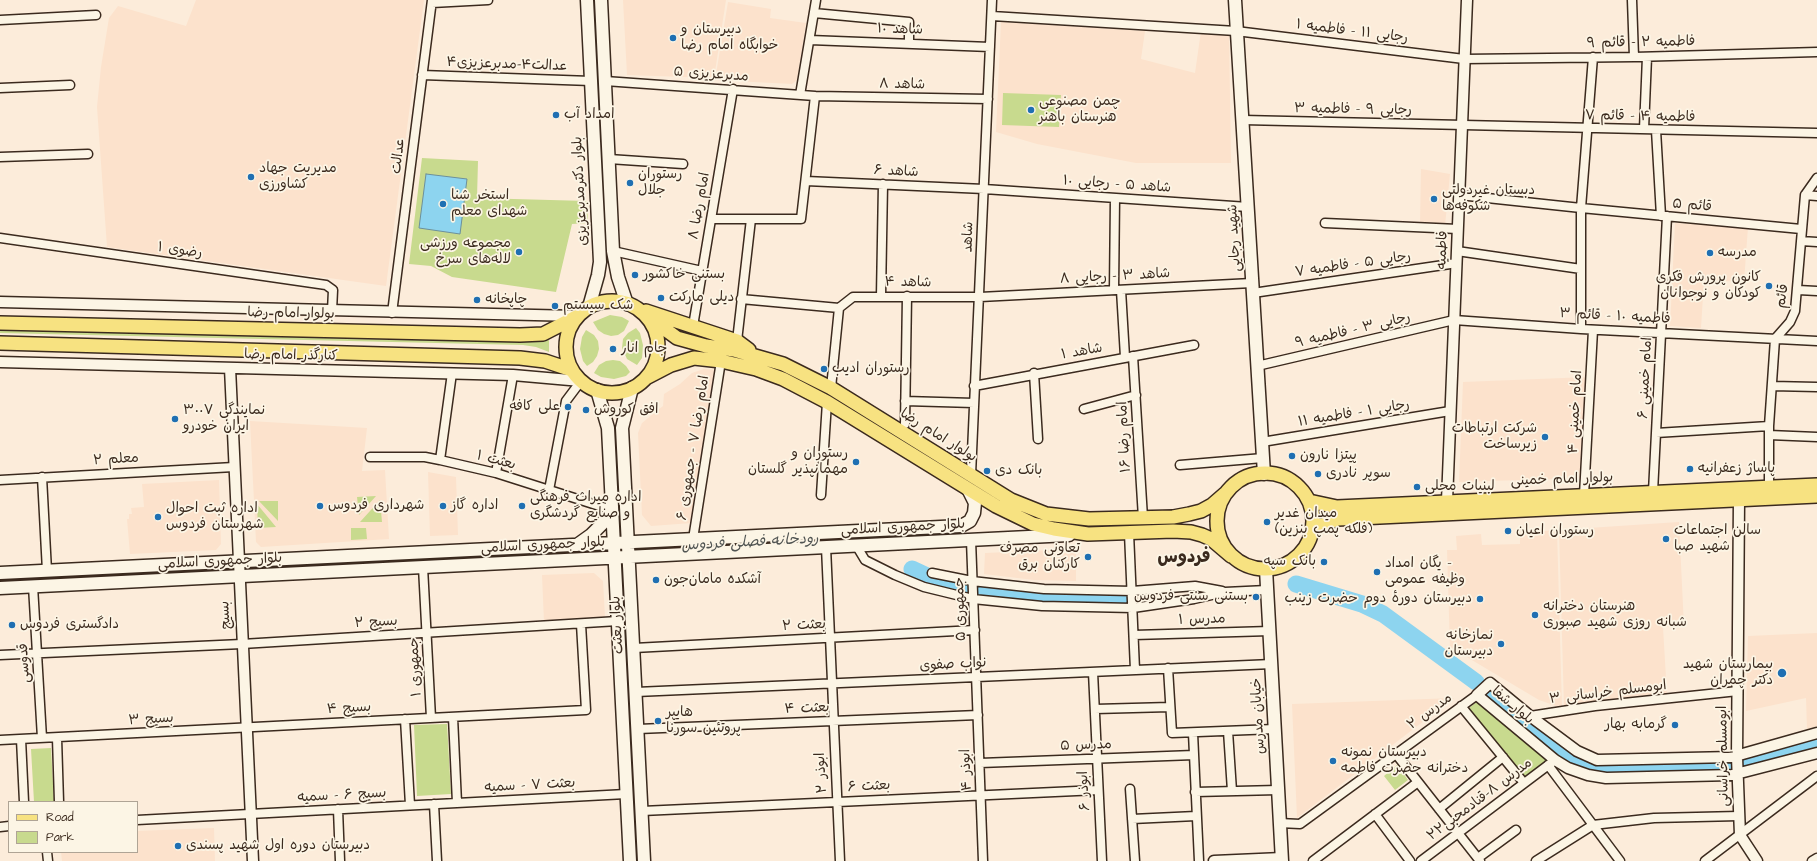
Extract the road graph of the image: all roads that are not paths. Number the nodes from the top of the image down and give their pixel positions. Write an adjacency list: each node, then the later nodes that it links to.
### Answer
1 (488, 0): 9 (street)
2 (586, 0): 24 (main road, بلوار دکترمدبرعزیزی)
3 (601, 0): 25 (main road, بلوار دکترمدبرعزیزی)
4 (816, 0): 10 (street)
5 (992, 0): 12 (street, شاهد)
6 (1235, 0): 14 (main road, شهید رجایی)
7 (1467, 0): 22 (street, فاطمیه)
8 (1632, 0): 20 (street)
9 (432, 2): 23 (street, عدالت)
10 (814, 13): 15 (street); 16 (street)
11 (96, 15): 13 (street)
12 (992, 16): 14 (street, رجایی ۱۱ - فاطمیه ۱); 17 (street, شاهد)
13 (0, 20)
14 (1236, 31): 22 (street, رجایی ۱۱ - فاطمیه ۱); 32 (main road, شهید رجایی)
15 (810, 40): 16 (street, شاهد ۱۰); 29 (street)
16 (909, 44): 17 (street, شاهد ۱۰)
17 (990, 47): 31 (street, شاهد)
18 (1817, 52): 21 (street, فاطمیه ۲ - قائم ۹)
19 (1593, 57): 20 (street, فاطمیه ۲ - قائم ۹); 22 (street, فاطمیه ۲ - قائم ۹); 34 (street)
20 (1634, 57): 21 (street, فاطمیه ۲ - قائم ۹)
21 (1647, 57): 35 (street)
22 (1464, 59): 33 (street, فاطمیه)
23 (422, 75): 24 (street, عدالت۴-مدبرعزیزی۴); 79 (street, عدالت)
24 (591, 81): 75 (main road, بلوار دکترمدبرعزیزی)
25 (605, 81): 28 (street, مدبرعزیزی ۵); 40 (main road, بلوار دکترمدبرعزیزی)
26 (70, 85): 27 (street)
27 (0, 88)
28 (734, 90): 29 (street, مدبرعزیزی ۵); 53 (street, امام رضا ۸)
29 (800, 95): 30 (street, مدبرعزیزی ۵)
30 (815, 96): 31 (street, شاهد ۸); 43 (street)
31 (988, 99): 45 (street, شاهد)
32 (1243, 120): 33 (street, رجایی ۹ - فاطمیه ۳); 50 (main road, شهید رجایی)
33 (1463, 125): 34 (street, فاطمیه ۴ - قائم ۷); 46 (street, فاطمیه)
34 (1587, 128): 35 (street, فاطمیه ۴ - قائم ۷); 51 (street)
35 (1644, 129): 36 (street, فاطمیه ۴ - قائم ۷)
36 (1656, 130): 37 (street, فاطمیه ۴ - قائم ۷); 52 (street, امام خمینی ۶)
37 (1817, 133)
38 (88, 154): 39 (street)
39 (0, 158)
40 (610, 159): 41 (street); 61 (main road, بلوار دکترمدبرعزیزی)
41 (683, 164)
42 (1817, 178): 47 (street)
43 (806, 180): 44 (street, شاهد ۶); 54 (street)
44 (883, 184): 45 (street, شاهد ۶); 70 (street)
45 (984, 189): 49 (street, شاهد ۵ - رجایی ۱۰); 72 (street, شاهد)
46 (1459, 195): 51 (street, قائم ۵); 56 (street, فاطمیه)
47 (1804, 195): 48 (street); 57 (street, قائم)
48 (1817, 196)
49 (1115, 198): 50 (street, شاهد ۵ - رجایی ۱۰); 67 (street)
50 (1248, 207): 66 (main road, شهید رجایی)
51 (1581, 208): 52 (street, قائم ۵); 64 (street)
52 (1664, 216): 57 (street, قائم ۵); 86 (street, امام خمینی ۶)
53 (710, 219): 54 (street); 65 (street, امام رضا ۸)
54 (751, 219): 73 (street)
55 (1325, 223): 56 (street)
56 (1458, 229): 62 (street, فاطمیه)
57 (1801, 229): 59 (street, قائم)
58 (0, 238): 78 (street, رضوی ۱)
59 (1801, 241): 60 (street); 68 (street, قائم)
60 (1817, 242)
61 (613, 251): 65 (street); 76 (main road, بلوار دکترمدبرعزیزی)
62 (1457, 251): 63 (street, فاطمیه); 64 (street)
63 (1456, 263): 66 (street, رجایی ۵ - فاطمیه ۷); 81 (street, فاطمیه)
64 (1581, 269): 84 (street)
65 (702, 271): 83 (street, امام رضا ۸)
66 (1253, 288): 67 (street, شاهد ۳ - رجایی ۸); 97 (main road, شهید رجایی)
67 (1117, 290): 72 (street, شاهد ۳ - رجایی ۸); 94 (street)
68 (1798, 290): 69 (street); 87 (street, قائم)
69 (1817, 291)
70 (881, 296): 71 (street, شاهد ۴); 77 (street, شاهد ۴)
71 (907, 296): 72 (street, شاهد ۴); 112 (street)
72 (980, 297): 105 (street, شاهد)
73 (741, 299): 77 (street); 88 (street)
74 (0, 302): 78 (street)
75 (590, 307): 76 (main road); 80 (main road)
76 (634, 308): 83 (main road); 92 (main road, بولوار امام رضا); 103 (main road)
77 (839, 308): 109 (street)
78 (332, 311): 79 (street)
79 (392, 313): 80 (street)
80 (578, 316): 82 (main road, بولوار امام رضا); 99 (main road)
81 (1454, 320): 84 (street, فاطمیه ۱۰ - قائم ۳); 97 (street, رجایی ۳ - فاطمیه ۹); 116 (street, فاطمیه)
82 (0, 323)
83 (693, 326): 88 (main road)
84 (1581, 329): 85 (street, فاطمیه ۱۰ - قائم ۳)
85 (1593, 330): 86 (street, فاطمیه ۱۰ - قائم ۳); 141 (street, امام خمینی ۴)
86 (1661, 333): 87 (street, فاطمیه ۱۰ - قائم ۳); 119 (street, امام خمینی ۶)
87 (1774, 339): 89 (street, فاطمیه ۱۰ - قائم ۳); 106 (street)
88 (736, 341): 92 (main road)
89 (1817, 341)
90 (0, 343): 99 (main road)
91 (1194, 345): 93 (street, شاهد ۱)
92 (755, 355): 109 (main road, بولوار امام رضا)
93 (1133, 356): 94 (street, شاهد ۱); 111 (street, امام رضا ۱۶)
94 (1125, 357): 100 (street, شاهد ۱)
95 (721, 361): 103 (main road, بولوار امام رضا); 113 (main road, بولوار امام رضا); 152 (street, امام رضا ۷ - جمهوری ۶)
96 (0, 362): 98 (street, کنارگذر امام رضا)
97 (1257, 366): 123 (main road, شهید رجایی)
98 (230, 368): 101 (street, کنارگذر امام رضا); 128 (street, بسیج)
99 (572, 370): 104 (main road)
100 (1034, 373): 105 (street, شاهد ۱); 122 (street)
101 (452, 374): 102 (street, کنارگذر امام رضا); 126 (street)
102 (513, 375): 104 (street, کنارگذر امام رضا); 129 (street)
103 (646, 378): 108 (main road)
104 (581, 381): 110 (main road); 137 (street)
105 (974, 386): 114 (street, شاهد)
106 (1772, 386): 107 (street); 118 (street)
107 (1817, 387)
108 (632, 388): 110 (main road); 154 (main road, بلوار بعثت)
109 (831, 388): 131 (main road, بولوار امام رضا)
110 (597, 390): 146 (main road, بلوار بعثت)
111 (1136, 395): 115 (street); 147 (street, امام رضا ۱۶)
112 (905, 401): 114 (street); 117 (street)
113 (827, 402): 136 (main road, بولوار امام رضا); 140 (street)
114 (974, 403): 131 (street, شاهد)
115 (1084, 409)
116 (1450, 411): 123 (street, رجایی ۱ - فاطمیه ۱۱); 145 (street, فاطمیه)
117 (905, 424)
118 (1770, 426): 119 (street); 120 (street)
119 (1656, 433): 139 (street, امام خمینی ۶)
120 (1769, 435): 121 (street); 135 (street)
121 (1817, 437)
122 (1038, 439)
123 (1262, 442): 125 (main road, شهید رجایی)
124 (370, 457): 126 (street, بعثت ۱)
125 (1263, 458): 127 (street); 130 (main road, شهید رجایی)
126 (440, 460): 129 (street, بعثت ۱)
127 (1180, 465)
128 (234, 467): 132 (street, معلم ۲); 162 (street, بسیج)
129 (496, 473): 137 (street, بعثت ۱)
130 (1264, 474): 138 (main road); 144 (main road)
131 (972, 475): 147 (main road, بولوار امام رضا)
132 (42, 477): 133 (street, معلم ۲); 165 (street)
133 (0, 480)
134 (1817, 485): 135 (main road, بولوار امام خمینی)
135 (1769, 487): 139 (main road, بولوار امام خمینی)
136 (968, 488): 149 (main road, بلوار جمهوری اسلامی); 151 (main road, بولوار امام رضا)
137 (549, 490): 146 (street, بعثت ۱)
138 (1227, 492): 147 (main road, بولوار امام رضا); 159 (main road)
139 (1653, 492): 141 (main road, بولوار امام خمینی)
140 (821, 494)
141 (1584, 495): 145 (main road, بولوار امام خمینی)
142 (1817, 496): 143 (main road, بولوار امام خمینی)
143 (1739, 500): 148 (main road, بولوار امام خمینی); 194 (street, ابومسلم خراسانی)
144 (1309, 501): 145 (main road, بولوار امام خمینی); 148 (main road)
145 (1447, 501)
146 (612, 510): 155 (main road, بلوار بعثت); 156 (main road)
147 (1142, 518)
148 (1312, 529): 164 (main road)
149 (855, 531): 152 (main road, بلوار جمهوری اسلامی); 157 (main road)
150 (1129, 533): 151 (main road, بولوار امام رضا); 159 (main road, بولوار امام رضا); 173 (street)
151 (1088, 534): 153 (main road, بلوار جمهوری اسلامی)
152 (693, 539): 154 (main road, بلوار جمهوری اسلامی)
153 (971, 540): 157 (main road, بلوار جمهوری اسلامی); 169 (street, جمهوری ۵)
154 (628, 542): 155 (main road, بلوار جمهوری اسلامی); 160 (main road, بلوار بعثت)
155 (614, 543): 156 (main road, بلوار جمهوری اسلامی); 161 (main road, بلوار بعثت)
156 (577, 545): 162 (main road, بلوار جمهوری اسلامی)
157 (856, 545): 158 (main road, بلوار جمهوری اسلامی); 175 (street)
158 (826, 547): 160 (main road, بلوار جمهوری اسلامی); 183 (street, ابوذر ۲)
159 (1231, 556): 164 (main road)
160 (629, 557): 161 (main road, بلوار جمهوری اسلامی); 185 (main road, بلوار بعثت)
161 (615, 558): 163 (main road, بلوار جمهوری اسلامی); 177 (main road, بلوار بعثت)
162 (238, 562): 165 (main road, بلوار جمهوری اسلامی); 168 (street, بسیج)
163 (423, 567): 168 (main road, بلوار جمهوری اسلامی); 181 (street, جمهوری ۱)
164 (1266, 569): 172 (main road, خیابان مدرس)
165 (47, 571): 166 (main road, بلوار جمهوری اسلامی)
166 (0, 573)
167 (932, 573): 169 (street)
168 (238, 576): 170 (main road, بلوار جمهوری اسلامی); 184 (street, بسیج)
169 (972, 581): 173 (street); 175 (street, جمهوری ۵)
170 (33, 586): 171 (main road, بلوار جمهوری اسلامی); 186 (street, قدوسی)
171 (0, 588)
172 (1267, 590): 174 (street); 180 (main road, خیابان مدرس)
173 (1132, 591): 174 (street); 176 (street)
174 (1225, 592): 176 (street)
175 (973, 598): 176 (street); 179 (street, جمهوری ۵)
176 (1133, 608): 182 (street)
177 (618, 621): 178 (street, بسیج ۲); 233 (main road, بلوار بعثت)
178 (581, 624): 181 (street, بسیج ۲); 202 (street, بسیج ۴)
179 (974, 630): 183 (street, بعثت ۲); 192 (street, جمهوری ۵)
180 (1270, 631): 182 (street, مدرس ۱); 188 (main road, خیابان مدرس)
181 (427, 633): 184 (street, بسیج ۲); 203 (street, جمهوری ۱)
182 (1134, 635): 190 (street)
183 (829, 638): 185 (street, بعثت ۲); 193 (street, ابوذر ۲)
184 (242, 644): 186 (street, بسیج ۲); 206 (street, بسیج)
185 (634, 648): 195 (main road, بلوار بعثت)
186 (38, 653): 187 (street, بسیج ۲); 212 (street, قدوسی)
187 (0, 655)
188 (1272, 664): 189 (street, نواب صفوی); 208 (main road, خیابان مدرس)
189 (1168, 668): 190 (street, نواب صفوی); 198 (street)
190 (1136, 670): 191 (street, نواب صفوی)
191 (1093, 672): 192 (street, نواب صفوی); 199 (street, ابوذر ۶)
192 (976, 677): 193 (street, نواب صفوی); 200 (street, ابوذر ۴)
193 (831, 684): 195 (street, نواب صفوی); 205 (street, ابوذر ۲)
194 (1738, 691): 201 (street, ابومسلم خراسانی ۳); 220 (street, ابومسلم خراسانی)
195 (636, 692): 207 (main road, بلوار بعثت)
196 (1477, 695): 197 (street, مدرس ۲); 201 (street, بلوار شفا); 223 (street, بلوار شفا)
197 (1461, 706): 217 (street, مدرس ۲); 219 (street)
198 (1170, 707): 199 (street); 210 (street)
199 (1095, 709): 221 (street, ابوذر ۶)
200 (978, 715): 205 (street, بعثت ۴); 222 (street, ابوذر ۴)
201 (1530, 716): 220 (street, بلوار شفا)
202 (453, 717): 203 (street, بسیج ۴); 238 (street)
203 (431, 718): 204 (street, بسیج ۴)
204 (405, 719): 206 (street, بسیج ۴); 240 (street)
205 (833, 721): 207 (street, بعثت ۴); 237 (street, ابوذر ۲)
206 (246, 728): 213 (street, بسیج ۳); 244 (street, بسیج)
207 (638, 729): 243 (main road, بلوار بعثت)
208 (1275, 729): 209 (street); 230 (main road, خیابان مدرس)
209 (1228, 731): 210 (street); 231 (street)
210 (1193, 733): 218 (street)
211 (1817, 733): 220 (street, بلوار شفا)
212 (42, 738): 213 (street, بسیج ۳); 214 (street, بسیج ۳)
213 (56, 738): 236 (street)
214 (20, 739): 215 (street, بسیج ۳); 235 (street)
215 (0, 740)
216 (1817, 753): 224 (street, بلوار شفا)
217 (1396, 754): 226 (street); 250 (street, مدرس ۲)
218 (1194, 755): 221 (street, مدرس ۵); 232 (street)
219 (1503, 757): 227 (street); 242 (street)
220 (1737, 757): 224 (street, ابومسلم خراسانی)
221 (1097, 758): 222 (street, مدرس ۵); 229 (street, ابوذر ۶)
222 (980, 763): 234 (street, ابوذر ۴)
223 (1552, 763): 224 (street, بلوار شفا); 227 (street, مدرس ۸-قنادمحبی۲۲); 251 (street)
224 (1738, 774): 247 (street, ابومسلم خراسانی)
225 (1817, 776): 254 (street)
226 (1418, 782): 242 (street); 245 (street)
227 (1524, 783): 253 (street, مدرس ۸-قنادمحبی۲۲)
228 (1130, 789): 248 (street)
229 (1098, 790): 234 (street, بعثت ۶); 266 (street, ابوذر ۶)
230 (1278, 790): 231 (street); 250 (main road, خیابان مدرس)
231 (1232, 791): 232 (street)
232 (1195, 792): 246 (street)
233 (626, 794): 238 (street, بعثت ۷ - سمیه); 262 (main road, بلوار بعثت)
234 (981, 795): 237 (street, بعثت ۶); 265 (street, ابوذر ۴)
235 (24, 801)
236 (59, 801)
237 (837, 802): 243 (street, بعثت ۶); 264 (street, ابوذر ۲)
238 (457, 803): 239 (street, بعثت ۷ - سمیه)
239 (434, 804): 240 (street, بسیج ۶ - سمیه); 261 (street)
240 (410, 805): 241 (street, بسیج ۶ - سمیه)
241 (338, 809): 244 (street, بسیج ۶ - سمیه); 260 (street)
242 (1439, 809): 253 (street)
243 (642, 811): 263 (main road, بلوار بعثت)
244 (250, 814): 249 (street, بسیج ۶ - سمیه); 259 (street, بسیج)
245 (1375, 814): 255 (street); 271 (street)
246 (1196, 816): 248 (street); 268 (street)
247 (1739, 816): 251 (street); 254 (street, ابومسلم خراسانی)
248 (1132, 819): 267 (street)
249 (138, 820)
250 (1279, 824): 257 (main road, خیابان مدرس)
251 (1593, 826): 273 (street); 274 (street)
252 (1516, 830): 258 (street)
253 (1458, 833): 258 (street); 272 (street, مدرس ۸-قنادمحبی۲۲)
254 (1740, 835): 275 (street); 276 (street)
255 (1322, 858): 270 (street)
256 (1817, 858): 277 (street)
257 (1281, 860): 269 (street)
258 (1479, 860)
259 (253, 861)
260 (340, 861)
261 (438, 861)
262 (630, 861)
263 (644, 861)
264 (840, 861)
265 (983, 861)
266 (1102, 861)
267 (1135, 861)
268 (1198, 861)
269 (1214, 861)
270 (1312, 861)
271 (1410, 861)
272 (1421, 861)
273 (1536, 861)
274 (1620, 861)
275 (1705, 861)
276 (1757, 861)
277 (1812, 861)

